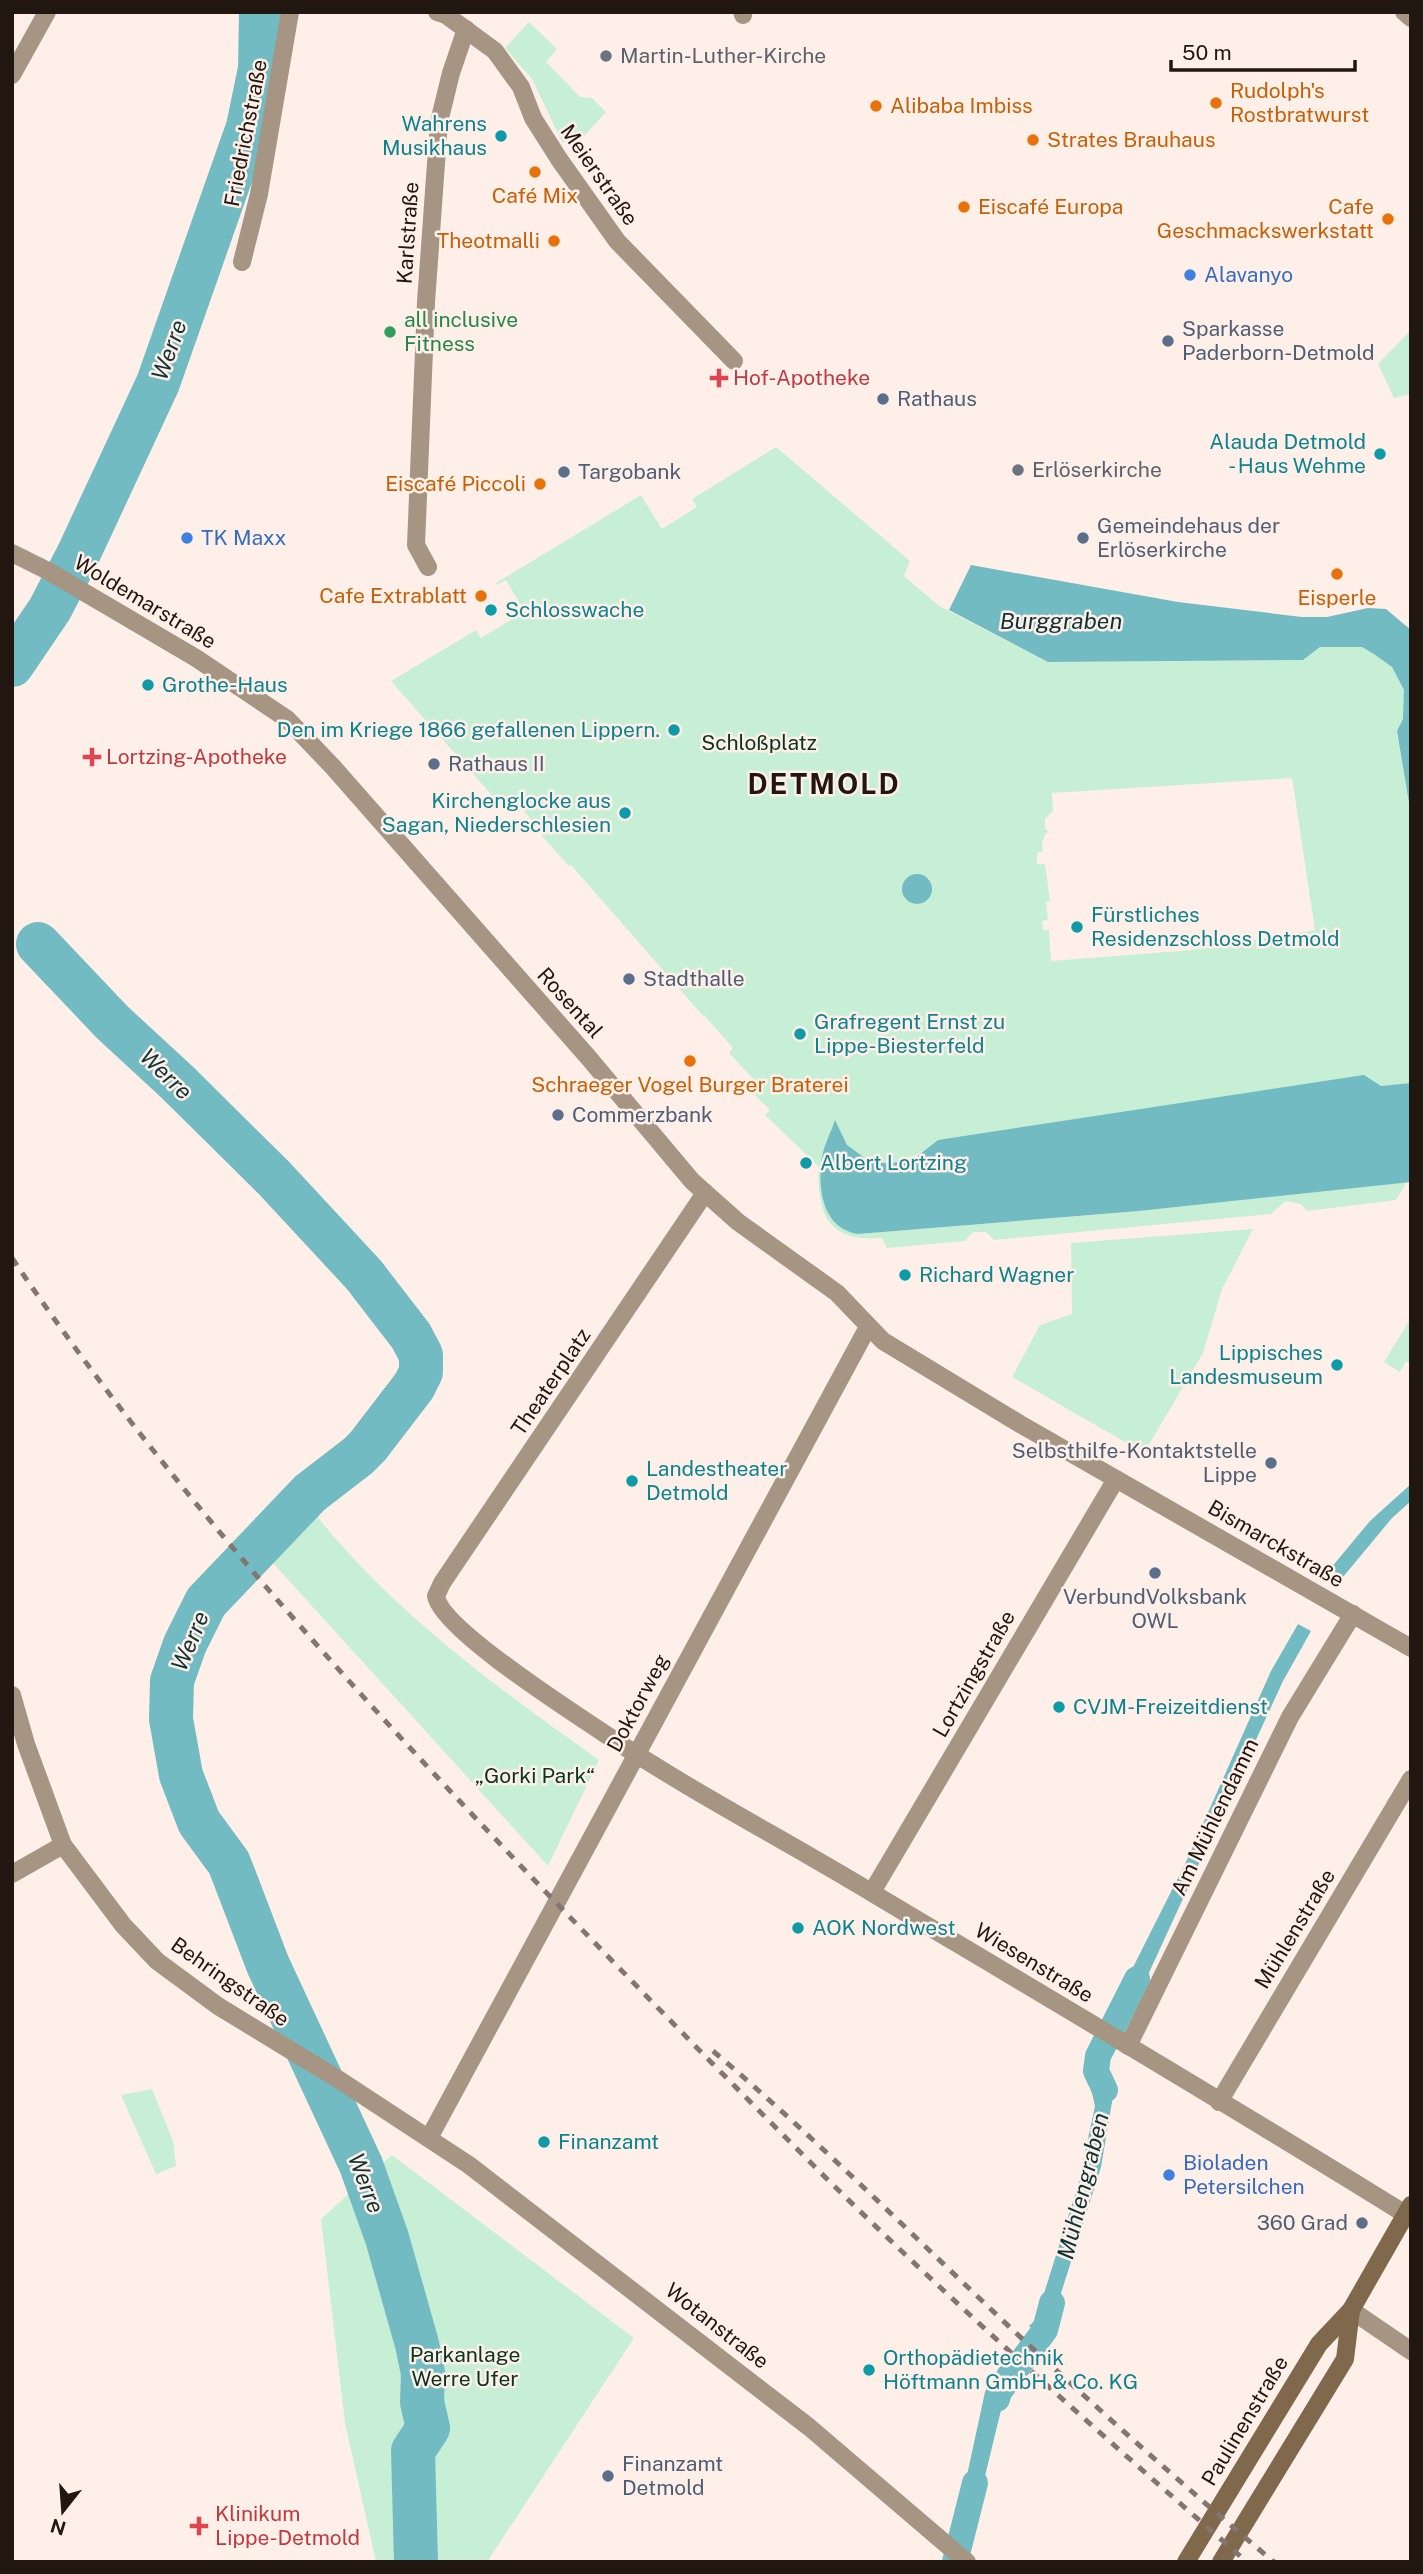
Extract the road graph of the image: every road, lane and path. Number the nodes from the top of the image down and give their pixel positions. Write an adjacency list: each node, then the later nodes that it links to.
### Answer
1 (47, 12): 7 (street)
2 (290, 12): 8 (street, Friedrichstraße)
3 (1404, 12): 5 (street)
4 (443, 13): 6 (street, Meierstraße)
5 (1411, 18)
6 (466, 29): 9 (street, Meierstraße); 11 (street, Karlstraße)
7 (12, 75)
8 (242, 262)
9 (734, 361)
10 (12, 553): 12 (street, Woldemarstraße)
11 (428, 566)
12 (251, 695): 13 (street, Rosental)
13 (705, 1193): 14 (street, Rosental); 16 (street, Theaterplatz)
14 (868, 1327): 15 (street, Bismarckstraße); 20 (street, Doktorweg)
15 (1116, 1479): 17 (street, Bismarckstraße); 24 (street, Lortzingstraße)
16 (436, 1596): 20 (street, Wiesenstraße)
17 (1353, 1614): 18 (street, Bismarckstraße); 25 (street, Am Mühlendamm)
18 (1411, 1648)
19 (12, 1695): 22 (street, Behringstraße)
20 (637, 1754): 24 (street, Wiesenstraße); 27 (street, Doktorweg)
21 (1411, 1779): 26 (street, Mühlenstraße)
22 (63, 1845): 23 (street); 27 (street, Behringstraße)
23 (12, 1874)
24 (872, 1892): 25 (street, Wiesenstraße)
25 (1122, 2043): 26 (street, Wiesenstraße)
26 (1219, 2102): 28 (street, Wiesenstraße)
27 (429, 2138): 31 (street, Wotanstraße)
28 (1408, 2210): 29 (main road, Paulinenstraße)
29 (1351, 2310): 30 (street); 32 (main road, Paulinenstraße); 33 (main road, Paulinenstraße)
30 (1411, 2351)
31 (966, 2561)
32 (1186, 2562)
33 (1221, 2562)

